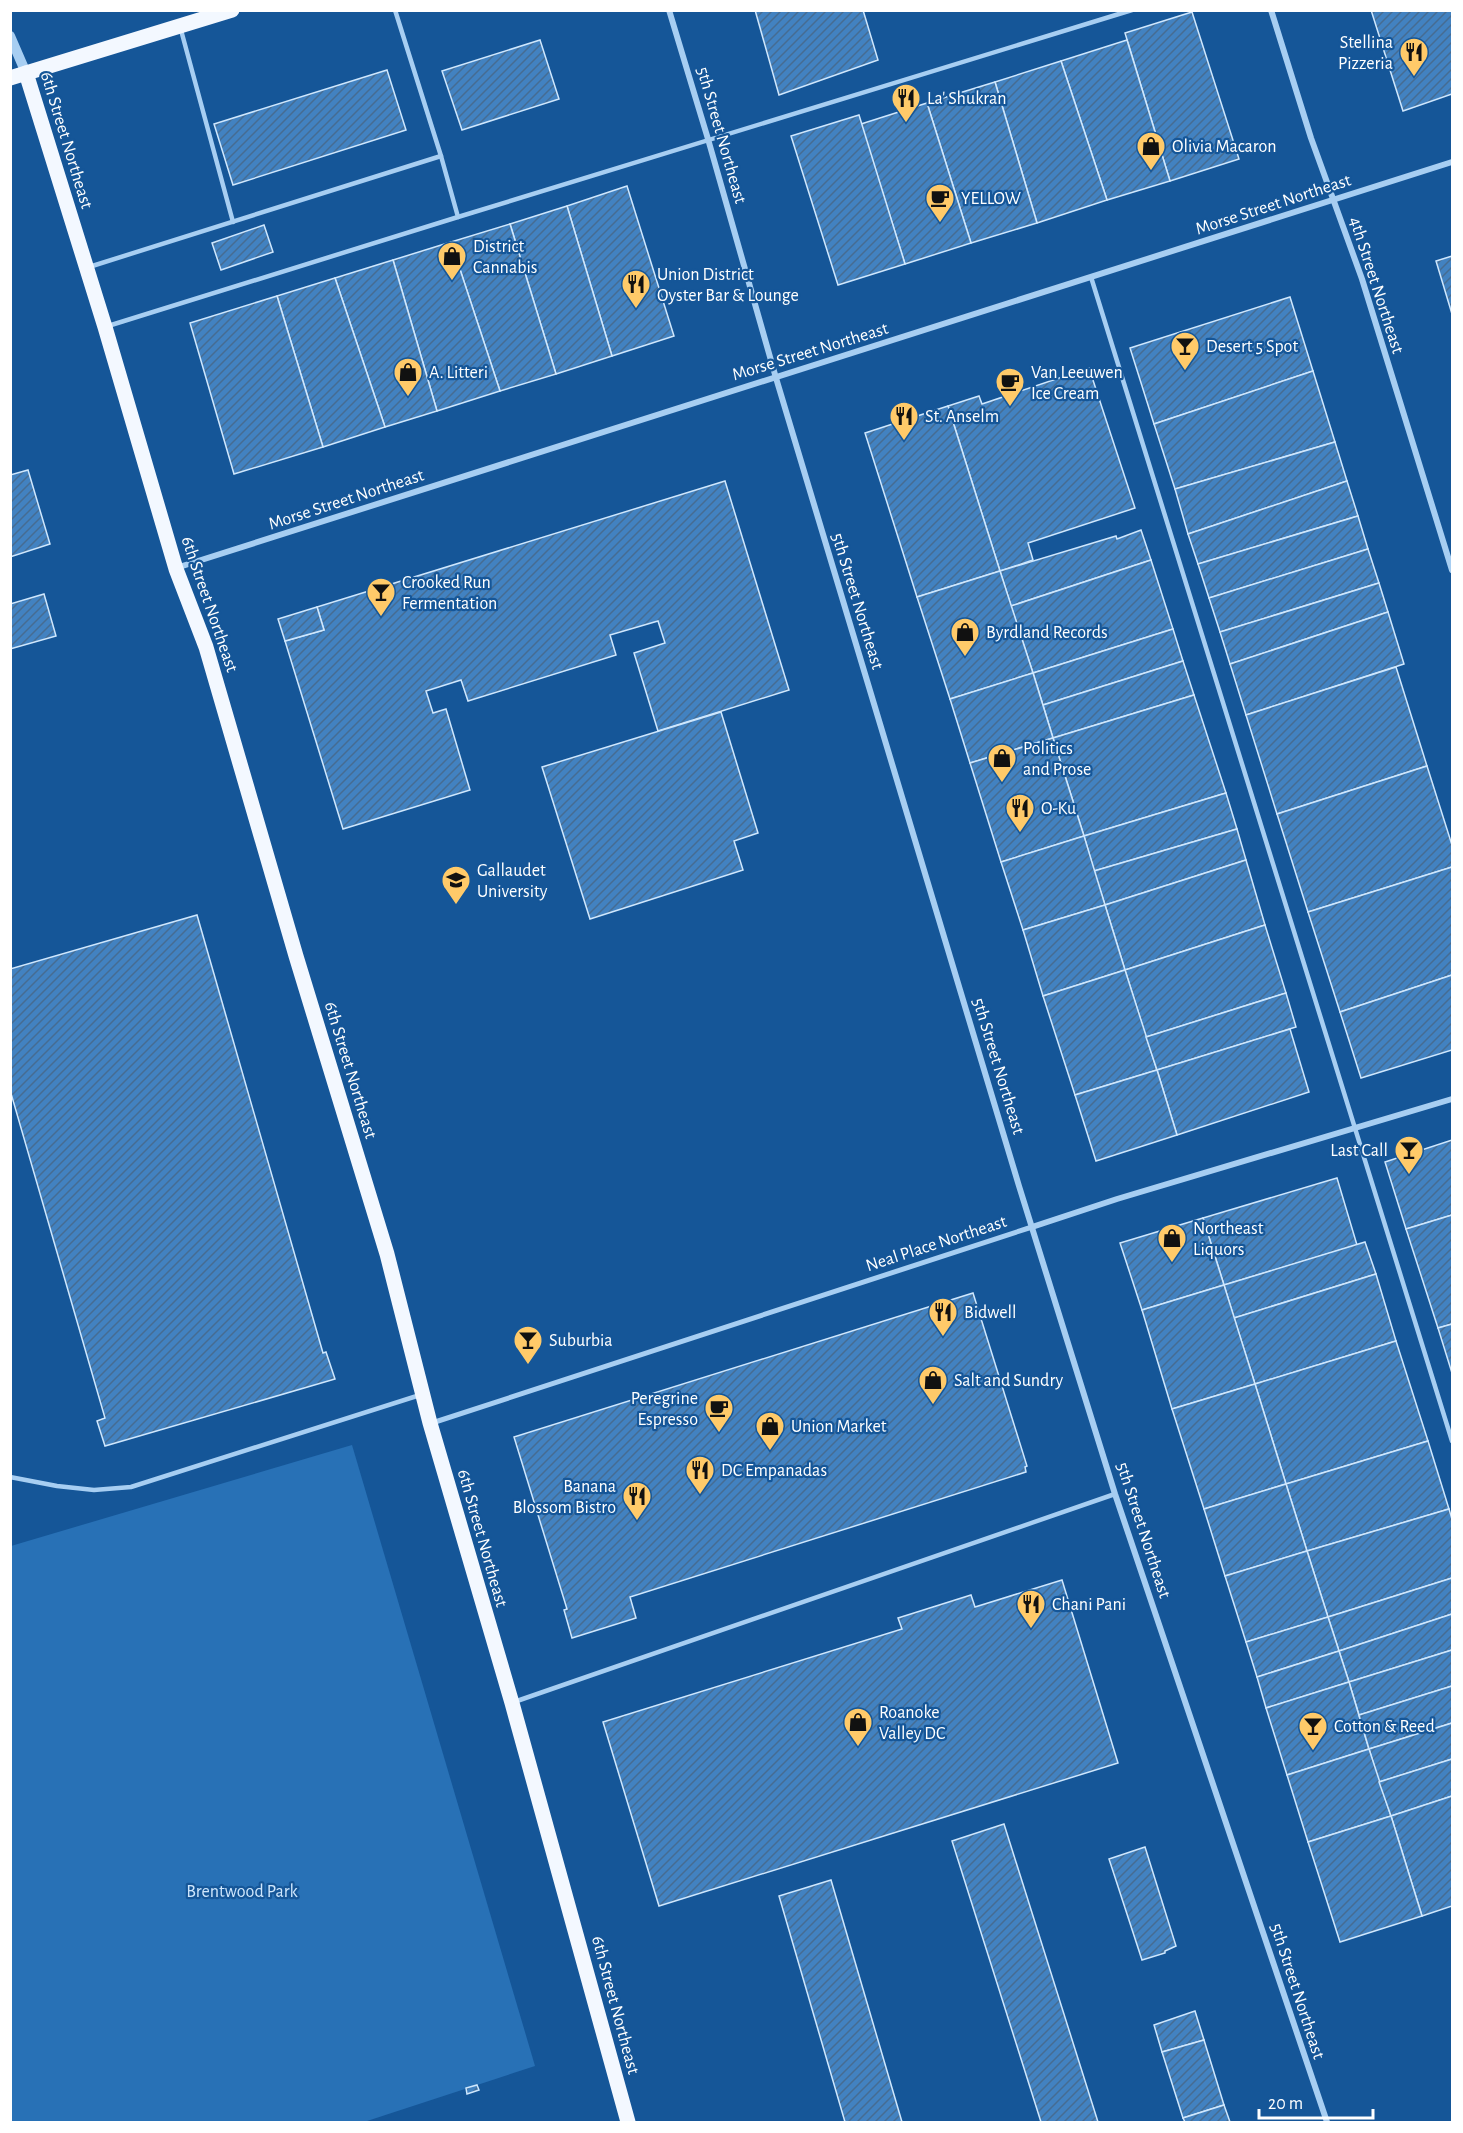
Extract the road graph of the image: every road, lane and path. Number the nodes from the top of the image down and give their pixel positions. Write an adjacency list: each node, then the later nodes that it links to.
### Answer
1 (232, 10): 6 (main road)
2 (395, 10): 11 (lane)
3 (669, 10): 10 (street, 5th Street Northeast)
4 (1132, 10): 10 (lane)
5 (1271, 10): 13 (street, 4th Street Northeast)
6 (180, 27): 8 (main road); 15 (lane)
7 (10, 36): 8 (street, 6th Street Northeast)
8 (26, 73): 9 (main road); 16 (main road, 6th Street Northeast)
9 (10, 78)
10 (708, 139): 14 (lane); 19 (street, 5th Street Northeast)
11 (441, 156): 14 (lane); 15 (lane)
12 (1452, 162): 13 (street, Morse Street Northeast)
13 (1333, 200): 17 (street, Morse Street Northeast); 21 (street, 4th Street Northeast)
14 (458, 217): 18 (lane)
15 (233, 222): 16 (lane)
16 (87, 267): 18 (main road, 6th Street Northeast)
17 (1091, 277): 19 (street, Morse Street Northeast); 23 (lane)
18 (105, 327): 20 (main road, 6th Street Northeast)
19 (776, 378): 20 (street, Morse Street Northeast); 24 (street, 5th Street Northeast)
20 (176, 569): 25 (main road, 6th Street Northeast)
21 (1452, 570)
22 (1452, 1099): 23 (street, Neal Place Northeast)
23 (1355, 1129): 24 (street, Neal Place Northeast); 27 (lane)
24 (1032, 1227): 26 (street, Neal Place Northeast); 29 (street, 5th Street Northeast)
25 (422, 1394): 26 (main road, 6th Street Northeast); 28 (lane)
26 (430, 1424): 30 (main road, 6th Street Northeast)
27 (1452, 1441)
28 (10, 1477)
29 (1115, 1494): 30 (lane); 32 (street, 5th Street Northeast)
30 (512, 1702): 31 (main road, 6th Street Northeast)
31 (628, 2122)
32 (1327, 2122)

